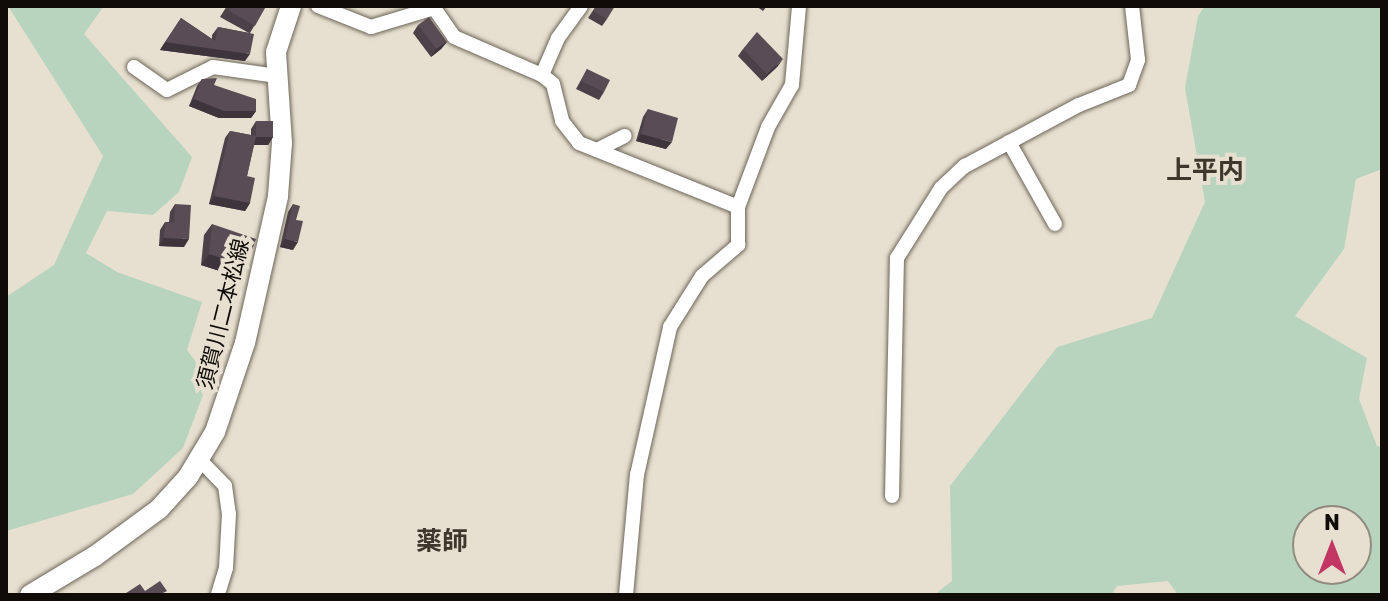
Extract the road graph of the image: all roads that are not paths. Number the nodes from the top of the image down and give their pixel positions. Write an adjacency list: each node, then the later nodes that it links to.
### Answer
1 (291, 6): 9 (main road, 須賀川二本松線)
2 (318, 6): 6 (street)
3 (581, 6): 8 (street)
4 (799, 6): 13 (street)
5 (1132, 6): 11 (street)
6 (434, 7): 8 (street)
7 (134, 67): 9 (street)
8 (542, 75): 12 (street)
9 (277, 76): 15 (main road, 須賀川二本松線)
10 (625, 136): 12 (street)
11 (1009, 142): 14 (street); 16 (street)
12 (597, 150): 13 (street)
13 (738, 207): 19 (street)
14 (1055, 224)
15 (200, 460): 17 (main road, 須賀川二本松線); 18 (street)
16 (892, 496)
17 (30, 595)
18 (218, 595)
19 (626, 595)

